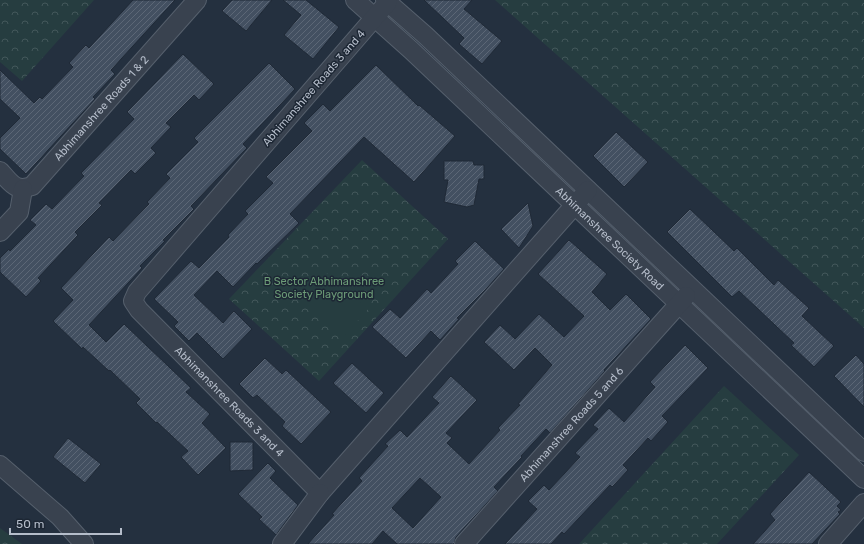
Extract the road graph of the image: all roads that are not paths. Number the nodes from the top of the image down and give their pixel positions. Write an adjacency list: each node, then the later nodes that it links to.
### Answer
1 (198, 0): 6 (street, Abhimanshree Roads 1 & 2)
2 (355, 0): 4 (street, Abhimanshree Society Road)
3 (386, 1): 4 (street); 7 (street, Abhimanshree Society Road)
4 (375, 17): 8 (street, Abhimanshree Society Road); 15 (street, Abhimanshree Roads 3 and 4)
5 (0, 171): 6 (street)
6 (23, 189): 9 (street)
7 (588, 190): 8 (street); 10 (street, Abhimanshree Society Road)
8 (575, 205): 11 (street, Abhimanshree Society Road); 15 (street)
9 (0, 232)
10 (693, 289): 11 (street, Abhimanshree Roads 5 and 6); 12 (street, Abhimanshree Society Road)
11 (679, 303): 14 (street, Abhimanshree Society Road); 19 (street, Abhimanshree Roads 5 and 6)
12 (864, 452)
13 (0, 465): 17 (street)
14 (864, 479)
15 (320, 492): 18 (street)
16 (864, 503): 20 (street)
17 (84, 544)
18 (282, 544)
19 (464, 544)
20 (828, 544)

